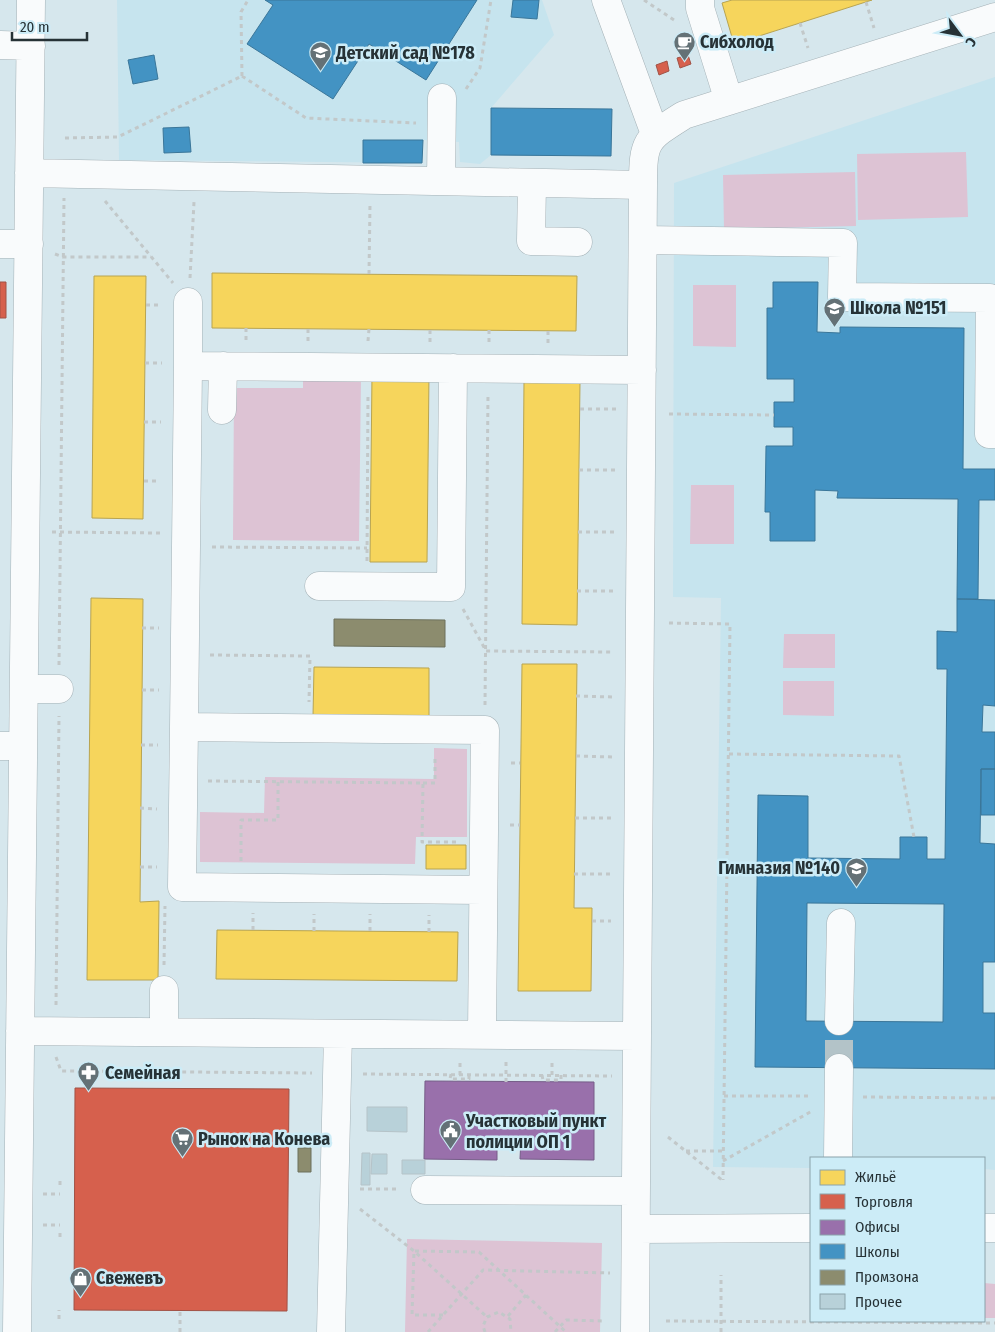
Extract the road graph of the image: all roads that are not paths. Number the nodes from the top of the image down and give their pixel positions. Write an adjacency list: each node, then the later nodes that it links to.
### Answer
1 (31, 0): 6 (street)
2 (606, 0): 9 (street)
3 (700, 0): 8 (street)
4 (995, 17): 8 (street)
5 (0, 45): 6 (street)
6 (30, 46): 10 (street)
7 (453, 95): 11 (street)
8 (729, 101): 9 (street)
9 (655, 134): 13 (street)
10 (29, 173): 11 (street); 17 (street)
11 (441, 181): 12 (street)
12 (532, 183): 13 (street); 15 (street)
13 (643, 185): 14 (street)
14 (643, 240): 22 (street); 24 (street)
15 (578, 242)
16 (0, 244): 17 (street)
17 (29, 244): 26 (street)
18 (179, 304): 19 (street)
19 (178, 364): 20 (street); 28 (street)
20 (223, 366): 21 (street); 23 (street)
21 (453, 368): 22 (street); 25 (street)
22 (642, 370): 37 (street)
23 (222, 410)
24 (995, 434)
25 (319, 586)
26 (24, 689): 27 (street); 29 (street)
27 (59, 689)
28 (175, 736): 30 (street); 30 (street)
29 (12, 746): 38 (street)
30 (483, 890): 36 (street)
31 (841, 924): 33 (street)
32 (164, 990): 34 (street)
33 (839, 1021)
34 (164, 1032): 35 (street); 38 (street)
35 (338, 1034): 36 (street); 47 (street)
36 (482, 1035): 37 (street)
37 (637, 1036): 42 (street)
38 (13, 1041): 45 (street)
39 (839, 1068): 40 (street)
40 (838, 1157)
41 (425, 1190): 42 (street)
42 (636, 1191): 44 (street)
43 (810, 1228): 44 (street)
44 (637, 1230): 48 (street)
45 (9, 1298): 46 (street)
46 (17, 1332)
47 (331, 1332)
48 (635, 1332)

